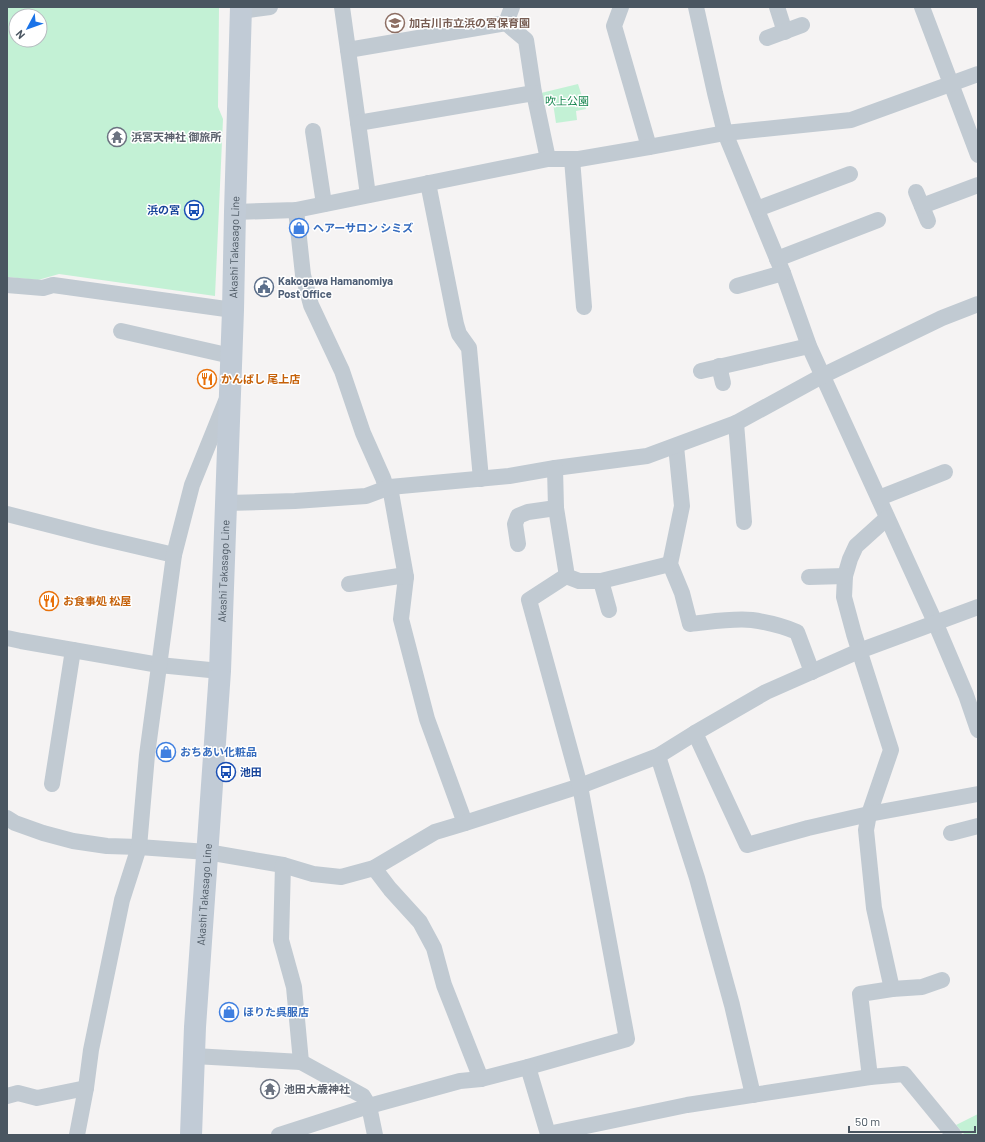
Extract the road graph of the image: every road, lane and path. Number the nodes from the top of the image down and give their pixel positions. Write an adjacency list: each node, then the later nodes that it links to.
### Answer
1 (270, 7): 8 (street)
2 (342, 7): 13 (street)
3 (512, 7): 9 (street)
4 (622, 7): 20 (street)
5 (696, 7): 19 (street)
6 (777, 7): 11 (street)
7 (922, 7): 15 (street)
8 (241, 9): 31 (main road, Akashi Takasago Line)
9 (506, 23): 13 (street); 16 (street)
10 (802, 25): 11 (street)
11 (785, 32): 12 (street)
12 (767, 38)
13 (348, 50): 17 (street)
14 (978, 74): 15 (street)
15 (951, 85): 19 (street); 21 (street)
16 (534, 93): 17 (street); 22 (street)
17 (358, 122): 27 (street)
18 (313, 131): 28 (street)
19 (731, 133): 20 (street); 29 (street)
20 (649, 147): 23 (street)
21 (978, 155)
22 (548, 158): 23 (street); 25 (street)
23 (572, 159): 38 (street)
24 (850, 174): 29 (street)
25 (428, 183): 27 (street); 52 (street)
26 (978, 185): 33 (street)
27 (368, 195): 28 (street)
28 (324, 204): 30 (street)
29 (761, 208): 34 (street)
30 (296, 210): 31 (street); 53 (street)
31 (235, 212): 39 (main road, Akashi Takasago Line)
32 (878, 220): 34 (street)
33 (928, 221)
34 (781, 261): 36 (street); 41 (street)
35 (7, 285): 39 (street)
36 (736, 286)
37 (978, 304): 45 (street)
38 (584, 307)
39 (233, 310): 42 (main road, Akashi Takasago Line)
40 (121, 331): 42 (street)
41 (809, 346): 43 (street); 45 (street)
42 (231, 356): 47 (main road, Akashi Takasago Line)
43 (719, 366): 44 (street); 46 (street)
44 (701, 371)
45 (822, 376): 48 (street); 54 (street)
46 (723, 383)
47 (230, 392): 55 (main road, Akashi Takasago Line); 61 (street)
48 (736, 423): 49 (street); 59 (street)
49 (676, 446): 50 (street); 62 (street)
50 (555, 468): 52 (street); 56 (street)
51 (945, 472): 54 (street)
52 (481, 479): 53 (street)
53 (388, 487): 55 (street); 65 (street)
54 (883, 497): 58 (street)
55 (227, 503): 76 (main road, Akashi Takasago Line)
56 (556, 508): 60 (street); 63 (street)
57 (7, 514): 61 (street)
58 (887, 518): 64 (street); 71 (street)
59 (744, 522)
60 (518, 544)
61 (174, 555): 75 (street)
62 (670, 564): 67 (street); 77 (street)
63 (566, 576): 67 (street); 83 (street)
64 (845, 576): 66 (street); 74 (street)
65 (406, 577): 68 (street); 87 (street)
66 (809, 577)
67 (601, 581): 70 (street)
68 (349, 584)
69 (978, 607): 71 (street)
70 (609, 610)
71 (935, 622): 74 (street); 78 (street)
72 (7, 638): 73 (street)
73 (73, 650): 75 (street); 82 (street)
74 (859, 651): 77 (street); 85 (street)
75 (159, 665): 76 (street); 90 (street)
76 (220, 671): 91 (main road, Akashi Takasago Line)
77 (812, 672): 80 (street)
78 (972, 693): 79 (street)
79 (978, 730)
80 (695, 733): 81 (street); 85 (street)
81 (658, 756): 83 (street); 102 (street)
82 (52, 784)
83 (580, 786): 87 (street); 98 (street)
84 (978, 794): 85 (street)
85 (869, 814): 95 (street)
86 (7, 818): 90 (street)
87 (465, 824): 93 (street)
88 (978, 826): 89 (street)
89 (951, 833)
90 (139, 847): 91 (street); 101 (street)
91 (207, 852): 92 (street); 96 (main road, Akashi Takasago Line)
92 (283, 865): 93 (street); 97 (street)
93 (374, 868): 100 (street)
94 (942, 980): 95 (street)
95 (892, 989): 99 (street)
96 (194, 1056): 97 (street); 107 (main road, Akashi Takasago Line)
97 (301, 1062): 104 (street)
98 (528, 1067): 100 (street); 105 (street)
99 (870, 1077): 102 (street); 110 (street)
100 (481, 1079): 104 (street)
101 (86, 1088): 103 (street); 106 (street)
102 (754, 1095): 105 (street)
103 (7, 1096)
104 (369, 1106): 108 (street); 109 (street)
105 (548, 1134)
106 (77, 1135)
107 (191, 1135)
108 (279, 1135)
109 (375, 1135)
110 (954, 1135)

